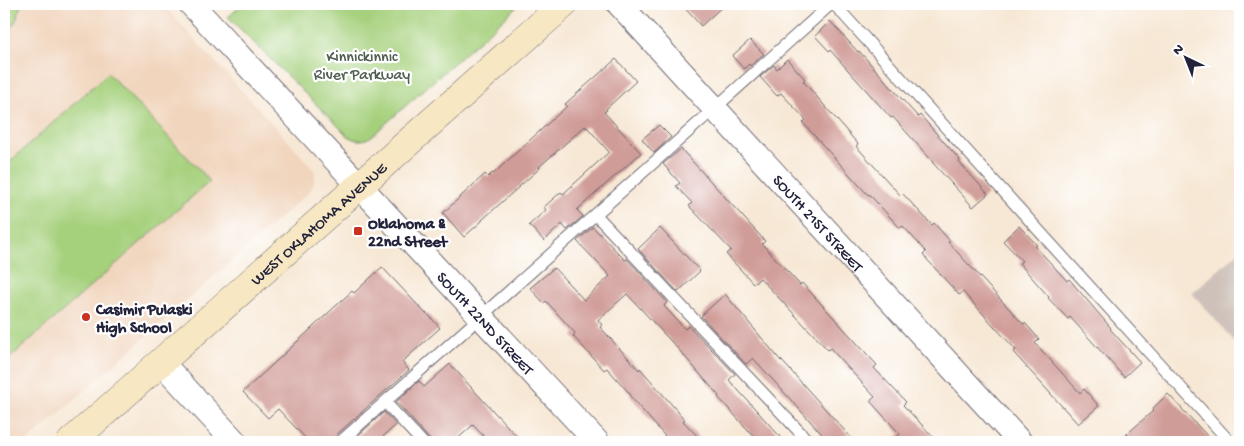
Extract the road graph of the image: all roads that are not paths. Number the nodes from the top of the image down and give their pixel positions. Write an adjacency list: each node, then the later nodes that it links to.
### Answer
1 (191, 4): 6 (street, SOUTH 22ND STREET)
2 (564, 4): 6 (main road, WEST OKLAHOMA AVENUE)
3 (619, 4): 5 (street, SOUTH 21ST STREET)
4 (832, 4): 5 (lane); 18 (lane)
5 (716, 108): 7 (lane); 17 (street, SOUTH 21ST STREET)
6 (358, 186): 8 (street, SOUTH 22ND STREET); 9 (main road, WEST OKLAHOMA AVENUE)
7 (596, 215): 8 (lane); 16 (lane)
8 (481, 317): 10 (lane); 15 (street, SOUTH 22ND STREET)
9 (161, 362): 11 (main road, WEST OKLAHOMA AVENUE); 12 (street)
10 (385, 402): 13 (lane); 14 (lane)
11 (71, 442)
12 (235, 442)
13 (340, 442)
14 (422, 442)
15 (597, 442)
16 (809, 442)
17 (1020, 442)
18 (1230, 442)

